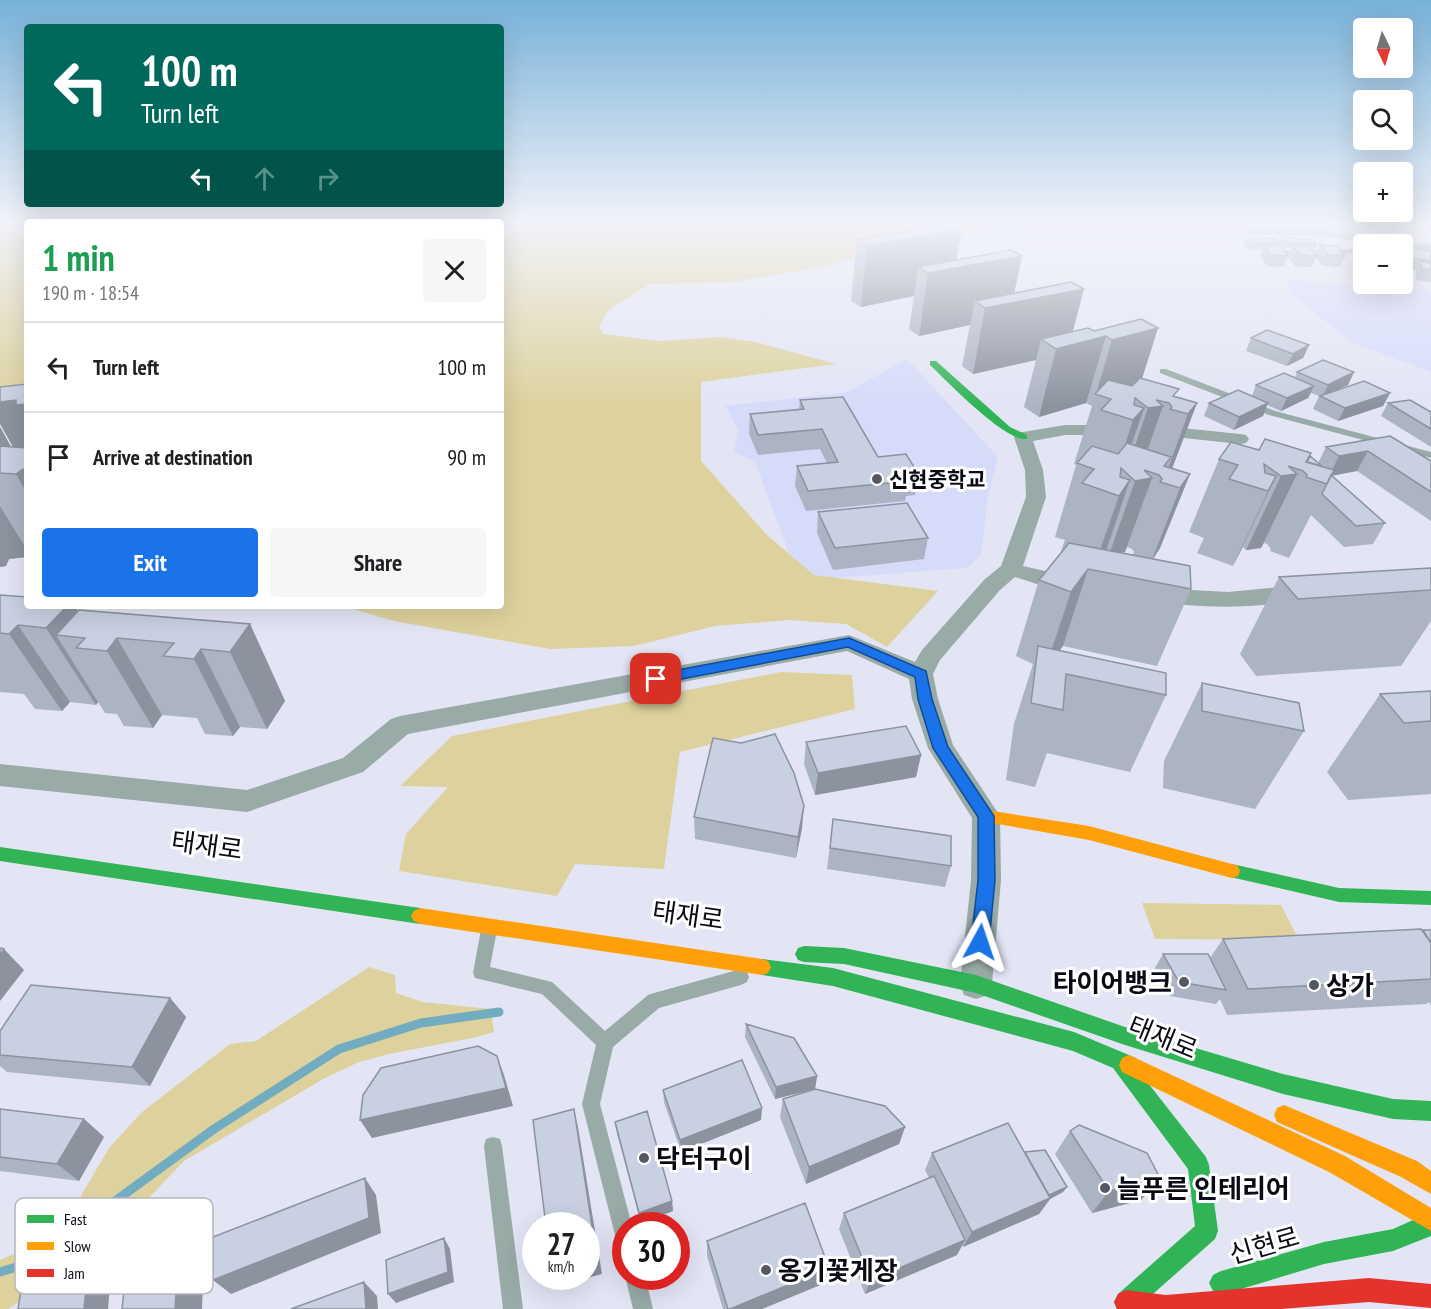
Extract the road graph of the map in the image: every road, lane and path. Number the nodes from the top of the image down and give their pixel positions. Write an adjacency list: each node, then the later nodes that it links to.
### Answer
1 (933, 363): 3 (main road)
2 (1163, 371): 5 (lane)
3 (1023, 437): 4 (street); 6 (street)
4 (1240, 439)
5 (1431, 455)
6 (1011, 569): 8 (street); 10 (street)
7 (1327, 587): 9 (street)
8 (1097, 588)
9 (1138, 593)
10 (921, 674): 11 (street); 12 (street)
11 (0, 775)
12 (986, 816): 14 (main road); 17 (street)
13 (0, 854): 15 (main road, 태재로)
14 (1431, 898)
15 (490, 926): 16 (main road, 태재로); 19 (lane)
16 (774, 968): 19 (lane); 21 (main road, 태재로)
17 (972, 993): 17 (main road, 태재로); 18 (main road); 20 (main road, 태재로)
18 (1077, 1018): 20 (main road); 24 (main road)
19 (605, 1042): 27 (lane)
20 (1121, 1045): 22 (main road, 태재로)
21 (1119, 1060): 28 (main road, 태재로); 33 (main road)
22 (1163, 1063)
23 (1269, 1108): 26 (main road)
24 (1431, 1111)
25 (493, 1146): 34 (lane)
26 (1431, 1183)
27 (619, 1212)
28 (1431, 1221): 29 (main road, 신현로)
29 (1208, 1285)
30 (638, 1290): 35 (lane)
31 (1173, 1293): 33 (main road)
32 (1431, 1296): 33 (main road)
33 (1126, 1302): 36 (main road)
34 (513, 1309)
35 (643, 1309)
36 (1109, 1309)

